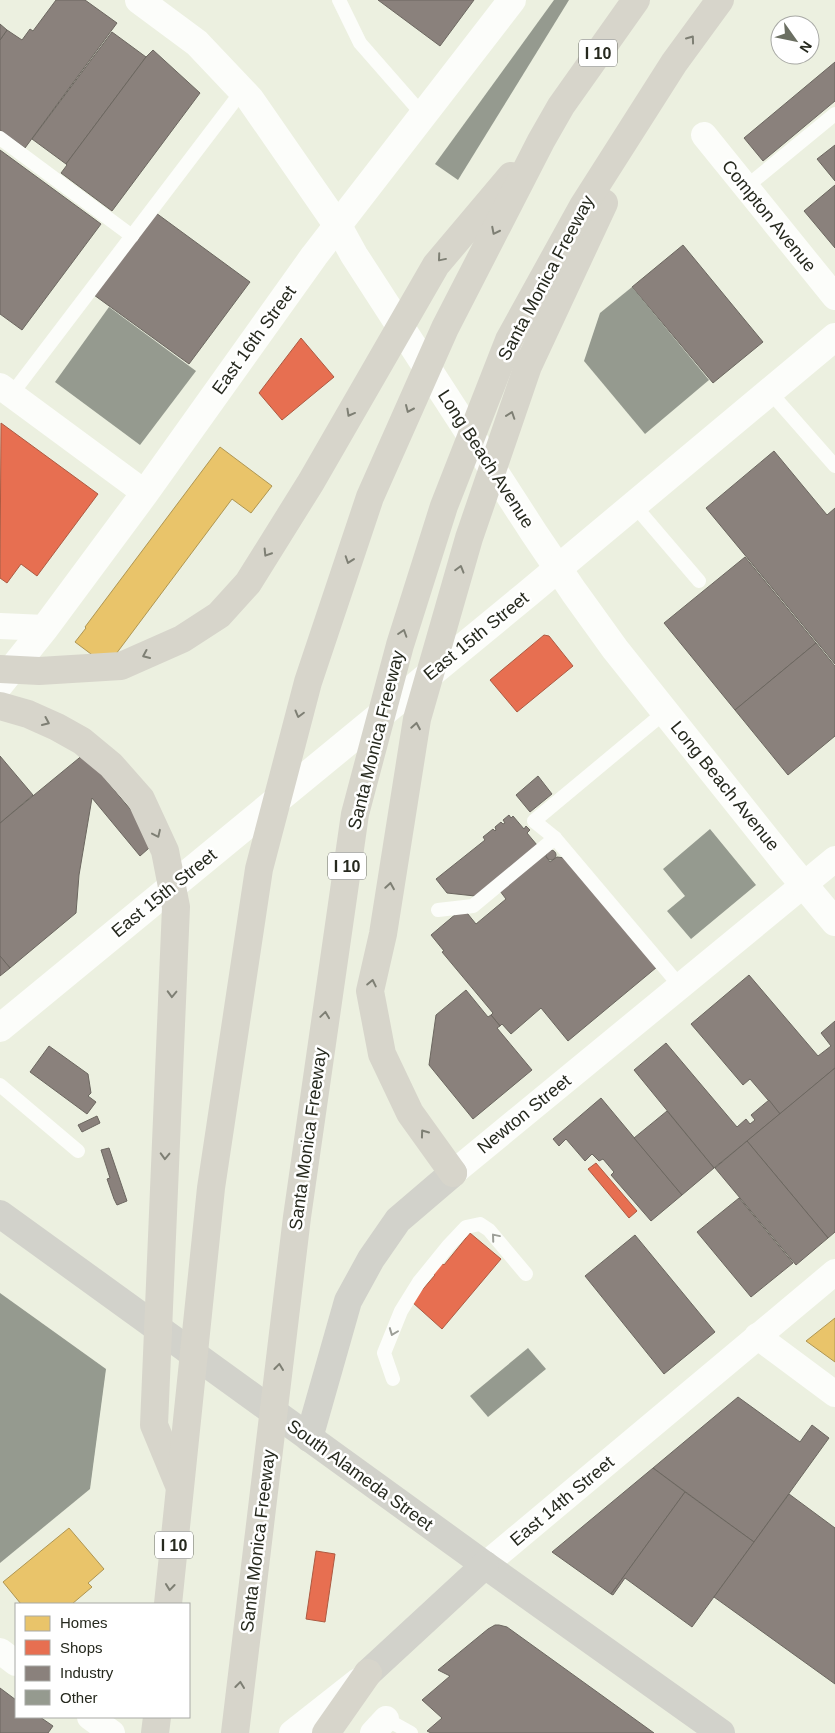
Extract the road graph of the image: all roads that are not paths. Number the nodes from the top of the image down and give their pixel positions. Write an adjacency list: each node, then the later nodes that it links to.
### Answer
1 (139, 0): 8 (street, Long Beach Avenue)
2 (339, 0): 11 (lane)
3 (512, 0): 11 (street, East 16th Street)
4 (612, 0): 9 (highway)
5 (636, 0): 9 (highway, I 10)
6 (717, 5): 7 (highway, Santa Monica Freeway / I 10, one-way to 6)
7 (674, 63): 42 (highway, one-way to 7); 61 (highway, Santa Monica Freeway / I 10, one-way to 7)
8 (242, 91): 16 (street, Long Beach Avenue); 17 (lane)
9 (561, 106): 14 (highway, I 10)
10 (835, 114): 15 (lane)
11 (423, 115): 16 (street, East 16th Street)
12 (704, 134): 15 (street, Compton Avenue)
13 (0, 138): 17 (lane)
14 (541, 141): 29 (highway, one-way to 29); 50 (highway, I 10, one-way to 50)
15 (746, 187): 18 (street, Compton Avenue)
16 (338, 226): 23 (street, East 16th Street); 25 (street, Long Beach Avenue)
17 (132, 236): 20 (lane)
18 (835, 297)
19 (835, 337): 21 (street, East 15th Street)
20 (6, 390): 23 (street)
21 (770, 392): 22 (lane); 24 (street, East 15th Street)
22 (835, 466)
23 (145, 493): 28 (street, East 16th Street)
24 (634, 505): 25 (street, East 15th Street); 26 (lane)
25 (558, 569): 32 (street, Long Beach Avenue); 39 (street, East 15th Street)
26 (700, 581)
27 (0, 626): 28 (street)
28 (45, 628): 30 (street, East 16th Street)
29 (0, 669)
30 (0, 684)
31 (0, 706): 50 (highway, one-way to 50)
32 (665, 712): 33 (lane); 35 (street, Long Beach Avenue)
33 (555, 838): 36 (lane); 38 (lane)
34 (835, 859): 35 (street, Newton Street)
35 (804, 884): 37 (street, Long Beach Avenue); 38 (street, Newton Street)
36 (438, 910)
37 (835, 922)
38 (680, 986): 42 (street, Newton Street)
39 (0, 1028)
40 (0, 1085): 41 (lane)
41 (78, 1152)
42 (453, 1173): 49 (main road, Newton Street)
43 (0, 1214): 49 (main road, South Alameda Street)
44 (835, 1272): 46 (street, East 14th Street)
45 (526, 1274): 47 (lane, one-way to 47)
46 (757, 1336): 48 (street); 51 (street, East 14th Street)
47 (393, 1379)
48 (835, 1394)
49 (309, 1438): 51 (main road, South Alameda Street)
50 (180, 1486): 52 (highway, I 10, one-way to 52)
51 (484, 1565): 55 (main road, East 14th Street); 65 (main road, South Alameda Street)
52 (168, 1603)
53 (0, 1651): 54 (street)
54 (15, 1662)
55 (368, 1673): 62 (street, East 14th Street); 63 (highway)
56 (91, 1718): 59 (street)
57 (157, 1718): 60 (highway)
58 (380, 1726): 64 (lane)
59 (112, 1733)
60 (155, 1733)
61 (235, 1733)
62 (292, 1733)
63 (326, 1733)
64 (411, 1733)
65 (721, 1733)

